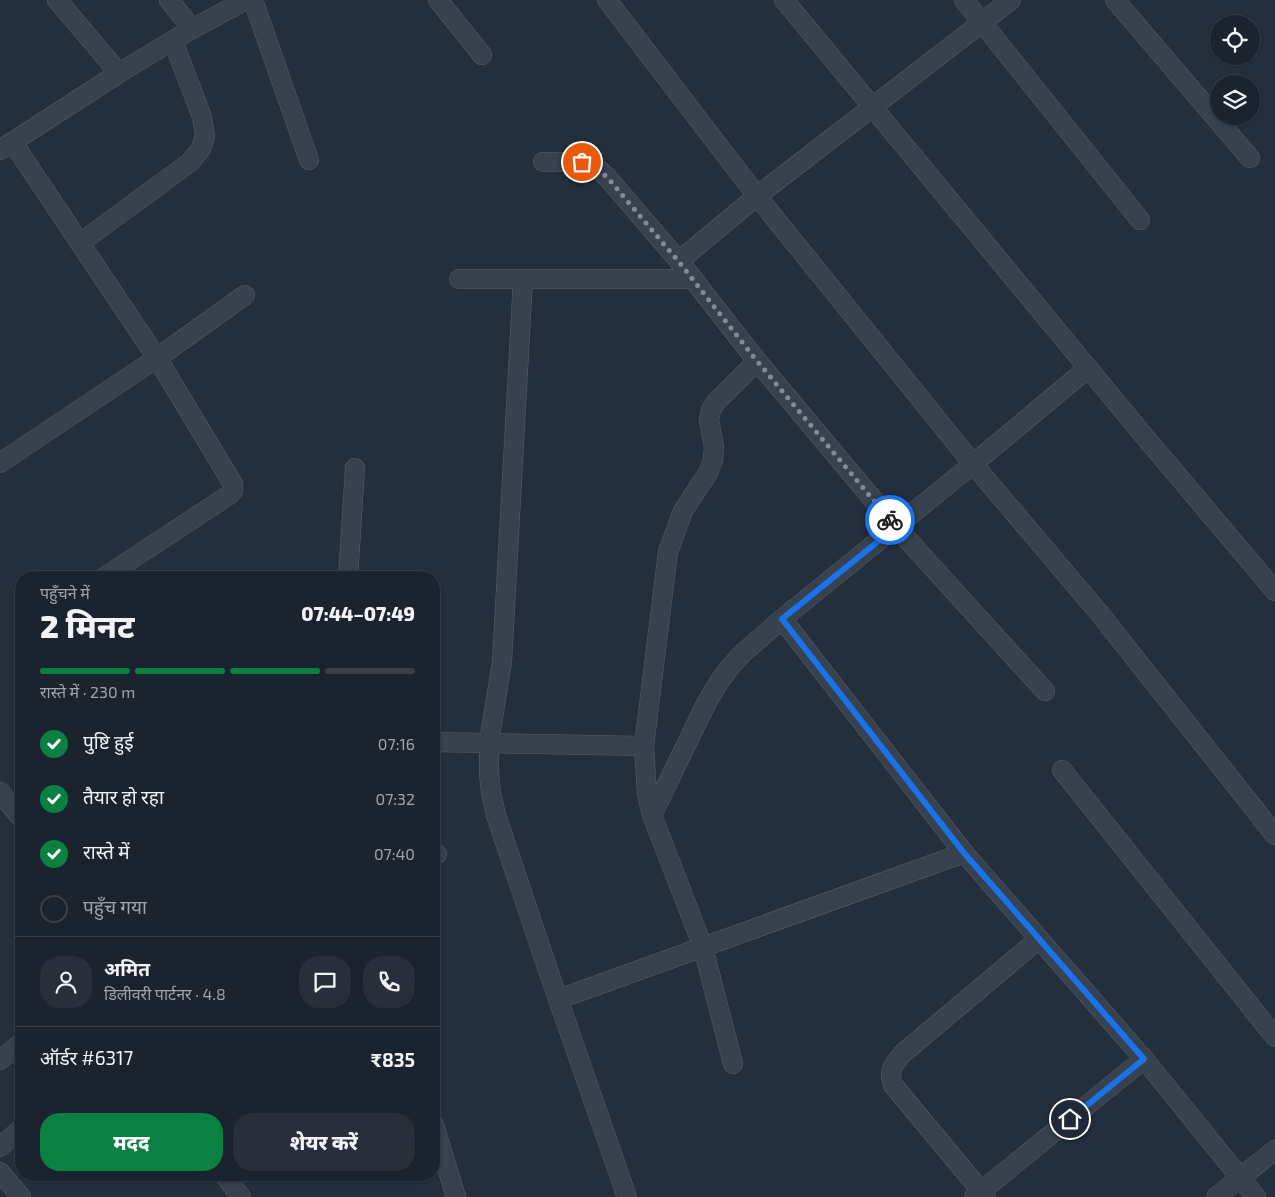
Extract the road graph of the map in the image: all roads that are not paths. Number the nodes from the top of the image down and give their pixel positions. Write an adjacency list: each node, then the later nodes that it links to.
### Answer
1 (57, 0): 15 (street)
2 (169, 0): 12 (street)
3 (246, 0): 12 (street)
4 (253, 0): 19 (street)
5 (438, 0): 14 (street)
6 (607, 0): 21 (street)
7 (784, 0): 16 (street)
8 (964, 0): 11 (street)
9 (1011, 0): 11 (street)
10 (1115, 0): 18 (street)
11 (982, 22): 16 (street); 22 (street)
12 (192, 29): 13 (street)
13 (173, 41): 15 (street); 23 (street)
14 (482, 55)
15 (119, 74): 17 (street)
16 (873, 106): 21 (street); 31 (street)
17 (6, 146): 23 (street)
18 (1250, 158)
19 (309, 160)
20 (543, 162): 24 (street)
21 (757, 196): 24 (street); 33 (street)
22 (1140, 220)
23 (80, 243): 29 (street)
24 (679, 262): 27 (street)
25 (459, 279): 26 (street)
26 (523, 279): 27 (street); 42 (street)
27 (693, 279): 30 (street)
28 (245, 295): 29 (street)
29 (157, 358): 32 (street); 36 (street)
30 (757, 361): 35 (street); 43 (street)
31 (1088, 368): 33 (street); 38 (street)
32 (0, 464)
33 (973, 464): 35 (street); 48 (street)
34 (356, 468): 37 (street)
35 (896, 527): 39 (street); 40 (street)
36 (114, 571)
37 (349, 571)
38 (1275, 591)
39 (782, 619): 47 (street); 49 (street)
40 (1045, 691)
41 (440, 742): 42 (street)
42 (490, 742): 43 (street); 52 (street)
43 (644, 746): 47 (street)
44 (1062, 770): 53 (street)
45 (0, 792): 46 (street)
46 (15, 811)
47 (652, 815): 51 (street)
48 (1275, 835)
49 (964, 853): 50 (street); 51 (street)
50 (1040, 939): 56 (street); 65 (street)
51 (703, 947): 52 (street); 57 (street)
52 (559, 999): 69 (street)
53 (1275, 1036)
54 (15, 1048): 55 (street)
55 (1, 1058)
56 (1144, 1059): 63 (street); 65 (street)
57 (732, 1064)
58 (15, 1134): 60 (street)
59 (440, 1144): 68 (street)
60 (0, 1146)
61 (1275, 1150): 63 (street)
62 (0, 1172): 66 (street)
63 (1241, 1178): 70 (street); 71 (street)
64 (229, 1181): 67 (street)
65 (980, 1195)
66 (21, 1197)
67 (241, 1197)
68 (456, 1197)
69 (628, 1197)
70 (1216, 1197)
71 (1256, 1197)

